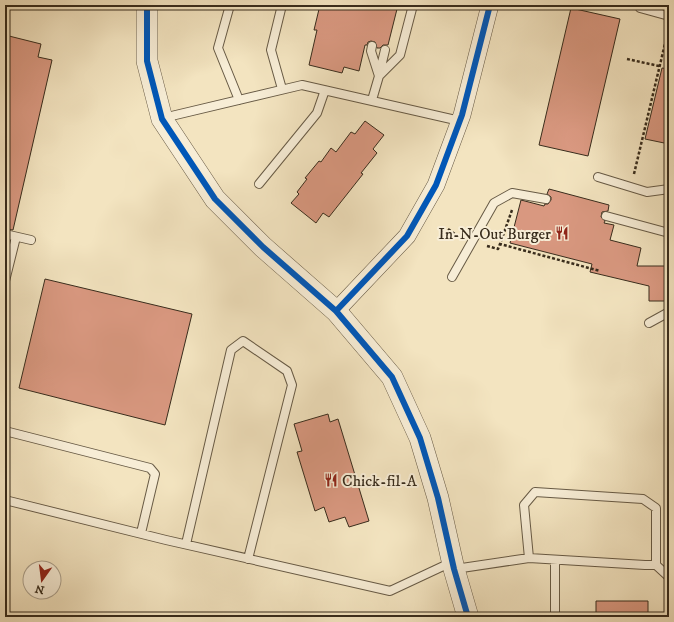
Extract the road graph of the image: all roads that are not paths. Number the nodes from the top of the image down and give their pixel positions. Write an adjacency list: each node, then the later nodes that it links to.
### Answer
1 (147, 5): 15 (street)
2 (230, 5): 13 (lane)
3 (282, 5): 11 (lane)
4 (413, 5): 10 (lane)
5 (490, 5): 16 (street)
6 (640, 8): 7 (lane)
7 (669, 16)
8 (372, 46): 10 (lane)
9 (385, 50): 10 (lane)
10 (379, 76): 14 (lane)
11 (282, 89): 12 (lane); 13 (lane)
12 (325, 90): 14 (lane); 18 (lane)
13 (238, 100): 15 (lane)
14 (372, 100): 16 (lane)
15 (162, 119): 28 (street)
16 (460, 121): 28 (street)
17 (598, 177): 19 (lane)
18 (260, 184)
19 (669, 189)
20 (546, 199): 26 (lane)
21 (606, 216): 22 (lane)
22 (669, 233)
23 (5, 234): 24 (lane)
24 (16, 237): 25 (lane); 27 (lane)
25 (31, 240)
26 (452, 278)
27 (5, 281)
28 (336, 311): 39 (street)
29 (669, 312): 30 (lane)
30 (649, 323)
31 (5, 431): 33 (lane)
32 (5, 500): 33 (lane)
33 (141, 534): 34 (lane)
34 (186, 544): 36 (lane); 36 (lane)
35 (529, 558): 37 (lane); 38 (lane); 39 (lane)
36 (248, 559): 39 (lane)
37 (555, 560): 38 (lane); 42 (lane)
38 (656, 565): 40 (lane)
39 (453, 566): 41 (street)
40 (669, 576)
41 (468, 617)
42 (555, 617)

